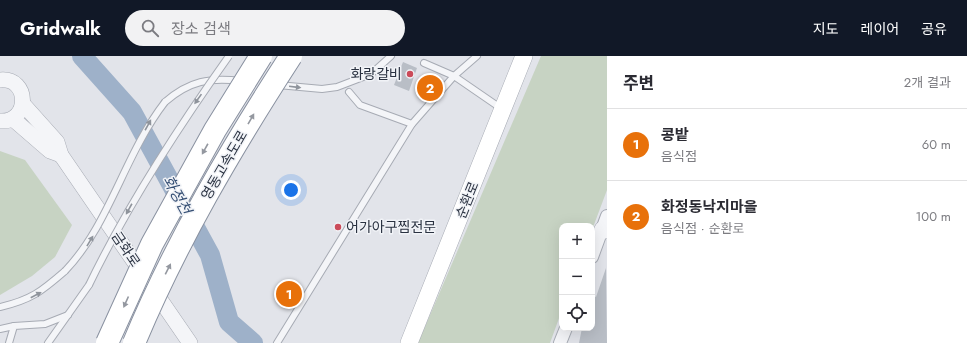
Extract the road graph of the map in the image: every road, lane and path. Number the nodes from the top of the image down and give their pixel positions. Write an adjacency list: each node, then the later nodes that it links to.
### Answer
1 (229, 56): 22 (lane, one-way to 22, bridge)
2 (262, 56): 28 (highway, 영동고속도로, one-way to 28, bridge)
3 (291, 56): 29 (highway, 영동고속도로, one-way to 3, bridge)
4 (391, 56): 12 (lane, one-way to 4)
5 (477, 56): 9 (lane)
6 (524, 56): 15 (main road, 순환로)
7 (424, 63): 9 (lane)
8 (0, 68): 10 (street)
9 (454, 76): 15 (lane); 17 (lane)
10 (5, 80): 14 (street)
11 (252, 82): 21 (lane, one-way to 11, bridge)
12 (267, 83)
13 (349, 92): 17 (lane)
14 (23, 104): 16 (street); 18 (street, 금화로)
15 (503, 110): 32 (main road, 순환로)
16 (7, 120): 18 (street, 금화로)
17 (412, 124): 31 (lane)
18 (61, 155): 30 (street, 금화로)
19 (605, 225): 20 (street)
20 (595, 250)
21 (0, 307)
22 (68, 315): 23 (lane); 27 (lane)
23 (14, 326): 24 (lane); 26 (lane)
24 (0, 329)
25 (565, 331): 33 (street)
26 (9, 343)
27 (48, 343)
28 (108, 343)
29 (134, 343)
30 (190, 343)
31 (277, 343)
32 (409, 343)
33 (560, 343)

